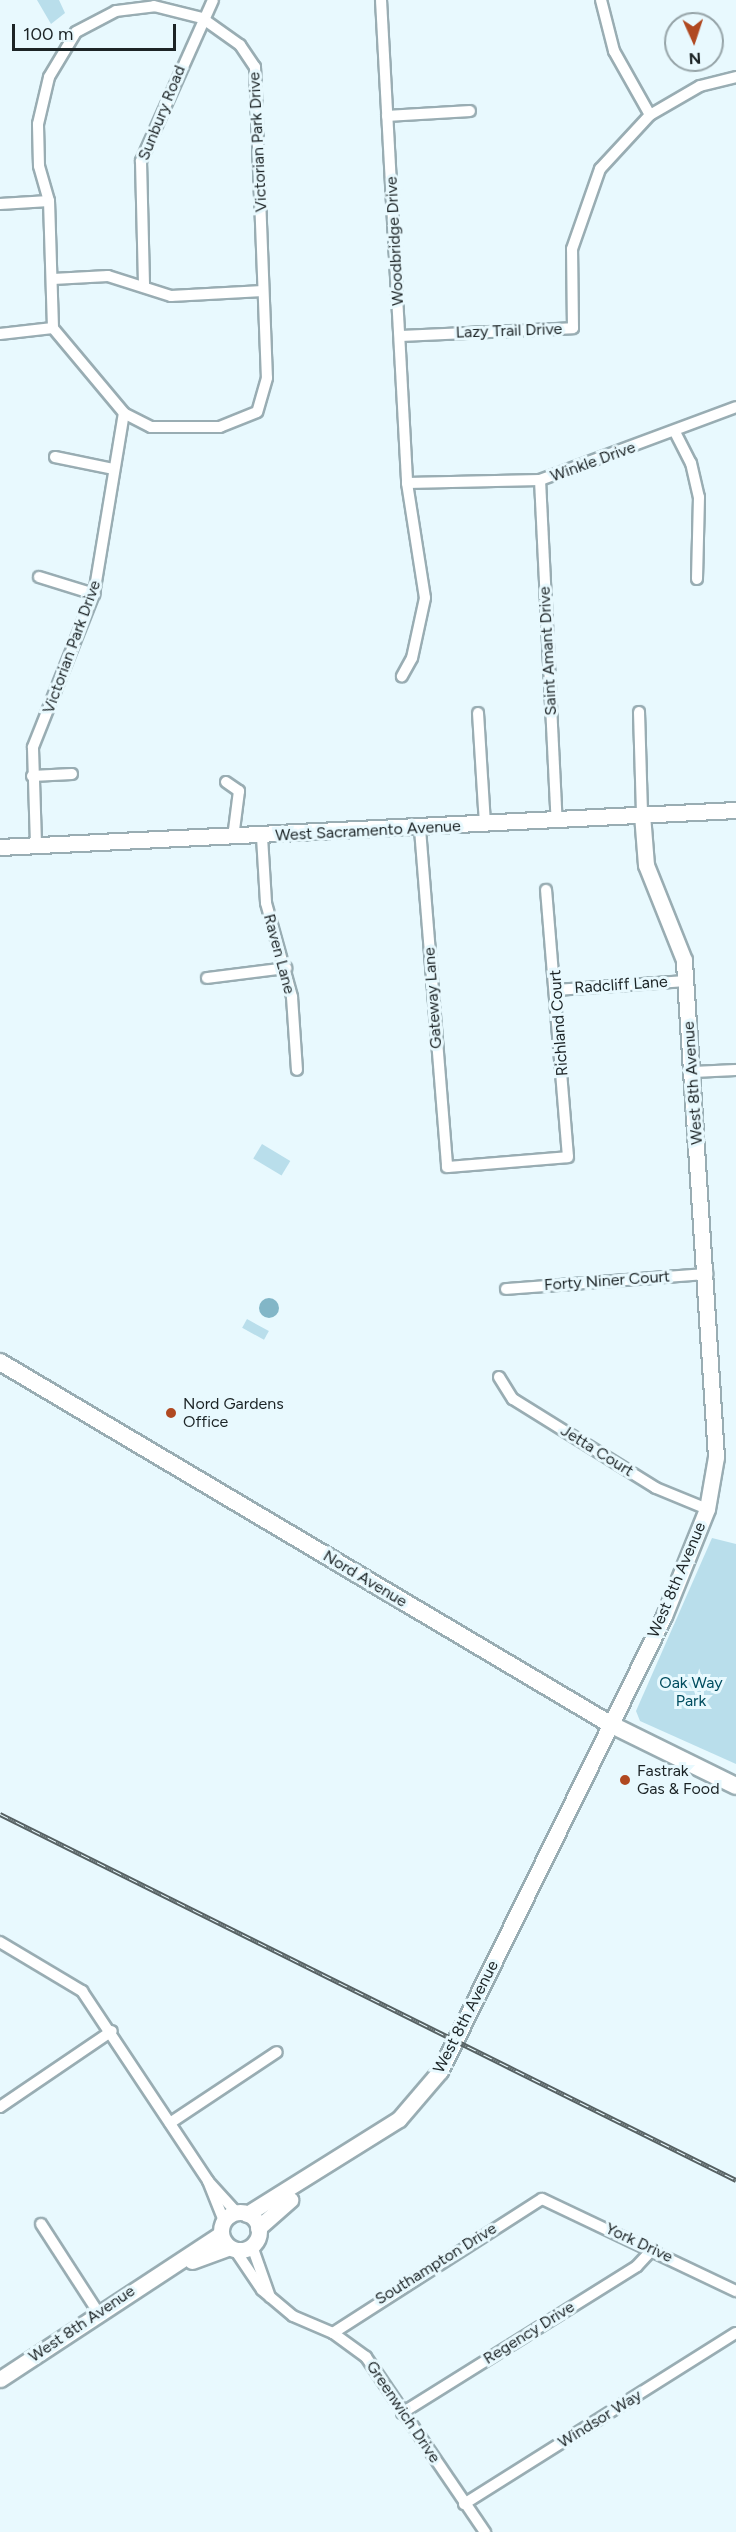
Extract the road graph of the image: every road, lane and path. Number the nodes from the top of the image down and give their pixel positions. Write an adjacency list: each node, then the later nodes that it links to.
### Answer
1 (213, 0): 4 (street, Sunbury Road)
2 (381, 0): 8 (street, Woodbridge Drive)
3 (601, 0): 7 (street)
4 (202, 18): 9 (street, Victorian Park Drive); 12 (street, Sunbury Road); 13 (street, Victorian Park Drive)
5 (736, 77): 7 (street, Lazy Trail Drive)
6 (470, 111): 8 (street)
7 (650, 115): 16 (street, Lazy Trail Drive)
8 (387, 116): 16 (street, Woodbridge Drive)
9 (48, 201): 10 (street); 11 (street, Victorian Park Drive)
10 (0, 204)
11 (53, 279): 12 (street); 14 (street, Victorian Park Drive)
12 (144, 284): 13 (street)
13 (263, 291): 18 (street, Victorian Park Drive)
14 (52, 328): 15 (street); 18 (street, Victorian Park Drive)
15 (0, 334)
16 (400, 336): 23 (street, Woodbridge Drive)
17 (736, 406): 19 (street, Winkle Drive)
18 (124, 413): 21 (street, Victorian Park Drive)
19 (675, 432): 22 (street, Winkle Drive); 25 (street)
20 (55, 457): 21 (street)
21 (113, 469): 26 (street, Victorian Park Drive)
22 (540, 480): 23 (street, Winkle Drive); 35 (street, Saint Amant Drive)
23 (407, 483): 27 (street, Woodbridge Drive)
24 (39, 577): 26 (street)
25 (696, 579)
26 (94, 594): 31 (street, Victorian Park Drive)
27 (402, 676)
28 (639, 712): 34 (street)
29 (478, 714): 36 (street)
30 (72, 774): 31 (street)
31 (32, 776): 40 (street, Victorian Park Drive)
32 (226, 782): 39 (street)
33 (736, 810): 34 (street, West Sacramento Avenue)
34 (642, 814): 35 (street, West Sacramento Avenue); 45 (street, West 8th Avenue)
35 (557, 822): 36 (street, West Sacramento Avenue)
36 (484, 824): 37 (street, West Sacramento Avenue)
37 (420, 829): 38 (street, West Sacramento Avenue); 50 (street, Gateway Lane)
38 (262, 837): 39 (street, West Sacramento Avenue); 43 (street, Raven Lane)
39 (233, 838): 40 (street, West Sacramento Avenue)
40 (36, 844): 41 (street, West Sacramento Avenue)
41 (0, 847)
42 (546, 890): 46 (street, Richland Court)
43 (285, 968): 44 (street); 47 (street, Raven Lane)
44 (207, 978)
45 (685, 981): 46 (street, Radcliff Lane); 49 (street, West 8th Avenue)
46 (557, 990): 50 (street, Richland Court)
47 (297, 1070)
48 (736, 1070): 49 (street)
49 (693, 1072): 51 (street, West 8th Avenue)
50 (568, 1157)
51 (707, 1274): 52 (street, Forty Niner Court); 55 (street, West 8th Avenue)
52 (506, 1289)
53 (0, 1362): 56 (main road, Nord Avenue)
54 (499, 1377): 55 (street, Jetta Court)
55 (707, 1509): 56 (street, West 8th Avenue)
56 (610, 1724): 57 (main road, Nord Avenue); 63 (street, West 8th Avenue)
57 (736, 1786)
58 (0, 1942): 59 (street)
59 (112, 2031): 61 (street); 62 (street)
60 (277, 2052): 62 (street)
61 (0, 2107)
62 (170, 2123): 64 (street)
63 (316, 2175): 66 (street, West 8th Avenue); 68 (street, West 8th Avenue)
64 (208, 2181): 66 (street); 66 (street)
65 (542, 2199): 71 (street, York Drive); 76 (street, Southampton Drive)
66 (232, 2220): 68 (street); 70 (street); 72 (street, West 8th Avenue)
67 (41, 2224): 75 (street)
68 (258, 2228): 69 (street)
69 (252, 2246): 70 (street, West 8th Avenue); 74 (street, Greenwich Drive)
70 (233, 2248): 72 (street, West 8th Avenue); 74 (street, Greenwich Drive)
71 (652, 2250): 73 (street, York Drive); 79 (street, Regency Drive)
72 (164, 2271): 75 (street, West 8th Avenue)
73 (736, 2291)
74 (270, 2296): 76 (street, Greenwich Drive)
75 (98, 2312): 78 (street, West 8th Avenue)
76 (333, 2333): 79 (street, Greenwich Drive)
77 (736, 2333): 80 (street, Windsor Way)
78 (0, 2379)
79 (402, 2413): 80 (street, Greenwich Drive)
80 (464, 2504): 81 (street, Greenwich Drive)
81 (484, 2532)

